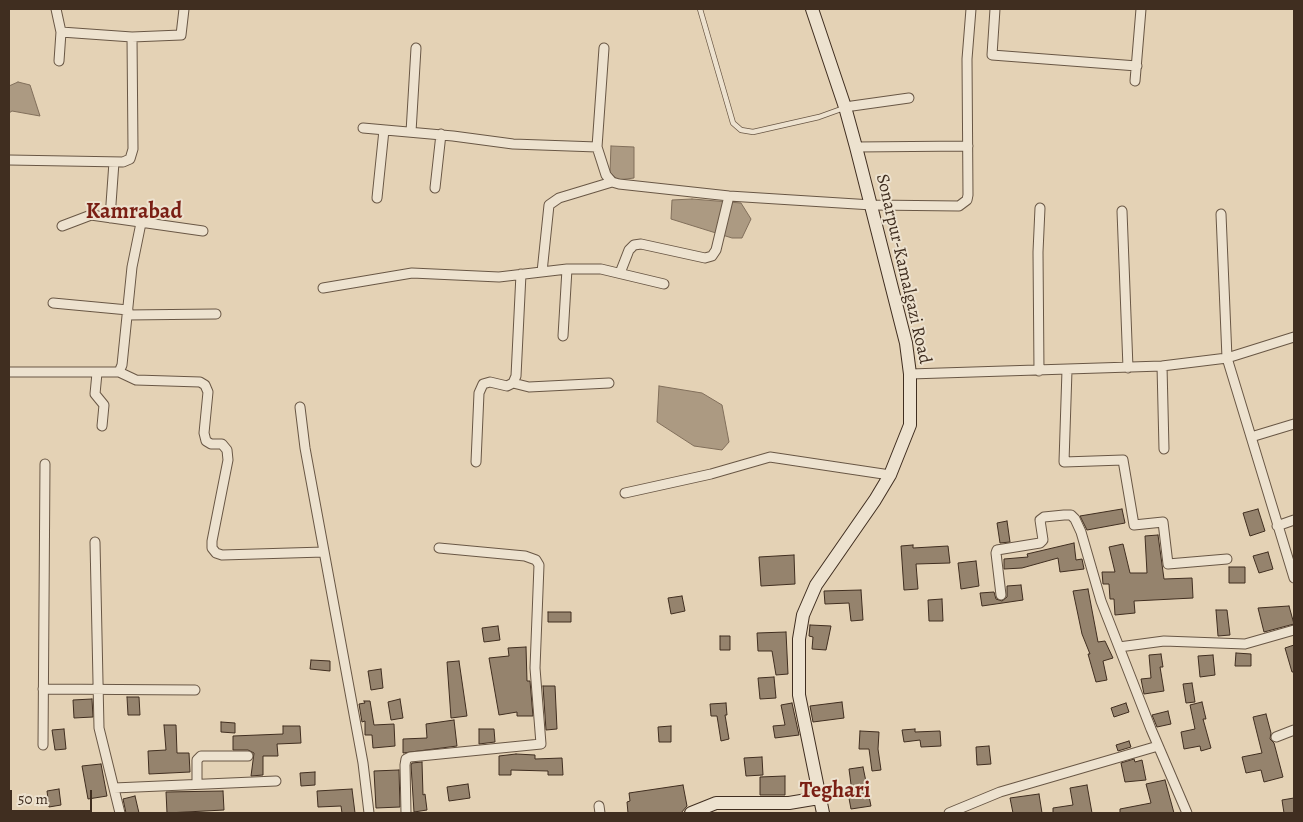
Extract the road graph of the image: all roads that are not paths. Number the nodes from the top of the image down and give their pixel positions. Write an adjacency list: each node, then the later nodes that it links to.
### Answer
1 (56, 9): 8 (street)
2 (184, 9): 9 (street)
3 (700, 9): 16 (lane)
4 (812, 9): 16 (main road, Sonarpur-Kamalgazi Road)
5 (971, 9): 21 (street)
6 (995, 9): 13 (street)
7 (1141, 9): 13 (street)
8 (61, 32): 9 (street); 12 (street)
9 (132, 36): 25 (street)
10 (416, 48): 19 (street)
11 (604, 48): 22 (street)
12 (59, 61)
13 (1137, 66): 14 (street)
14 (1135, 81)
15 (909, 98): 16 (street)
16 (845, 107): 23 (main road, Sonarpur-Kamalgazi Road)
17 (363, 128): 18 (street)
18 (384, 130): 19 (street); 29 (street)
19 (411, 132): 20 (street)
20 (441, 134): 22 (street); 27 (street)
21 (968, 146): 23 (street); 30 (street)
22 (597, 147): 26 (street)
23 (856, 147): 30 (main road, Sonarpur-Kamalgazi Road)
24 (9, 160): 25 (street)
25 (114, 162): 34 (street)
26 (612, 182): 28 (street); 39 (street)
27 (435, 188)
28 (730, 196): 30 (street); 40 (street)
29 (377, 198)
30 (872, 205): 57 (main road, Sonarpur-Kamalgazi Road)
31 (1040, 208): 53 (street)
32 (1122, 211): 51 (street)
33 (1221, 214): 49 (street)
34 (110, 218): 35 (street); 36 (street)
35 (142, 223): 37 (street); 45 (street)
36 (62, 226)
37 (203, 230)
38 (567, 269): 39 (street); 40 (street); 47 (street)
39 (542, 272): 41 (street)
40 (620, 273): 42 (street)
41 (520, 274): 43 (street); 58 (street)
42 (664, 284)
43 (323, 288)
44 (54, 303): 45 (street)
45 (128, 313): 46 (street); 55 (street)
46 (216, 314)
47 (563, 336)
48 (1294, 337): 49 (street)
49 (1227, 358): 50 (street); 63 (street)
50 (1162, 366): 51 (street); 64 (street)
51 (1128, 368): 52 (street)
52 (1067, 370): 53 (street); 74 (street)
53 (1038, 371): 57 (street)
54 (9, 372): 56 (street)
55 (120, 372): 56 (street); 73 (street)
56 (96, 373): 62 (street)
57 (910, 374): 67 (main road, Sonarpur-Kamalgazi Road)
58 (512, 383): 59 (street); 65 (street)
59 (609, 383)
60 (300, 407): 73 (street)
61 (1294, 424): 63 (street)
62 (102, 426)
63 (1251, 437): 70 (street)
64 (1164, 448)
65 (476, 462)
66 (45, 464): 80 (street)
67 (890, 475): 68 (street); 90 (main road, Sonarpur-Kamalgazi Road)
68 (625, 492)
69 (1294, 520): 70 (street)
70 (1277, 526): 75 (street)
71 (95, 542): 79 (street)
72 (439, 548): 93 (street)
73 (324, 552): 92 (street)
74 (1227, 559)
75 (1294, 578)
76 (1001, 595): 78 (street)
77 (1294, 630): 78 (street)
78 (1119, 647): 85 (street)
79 (99, 689): 80 (street); 81 (street); 89 (street)
80 (43, 690): 84 (street)
81 (196, 690)
82 (1294, 730): 83 (street)
83 (1276, 737)
84 (43, 745)
85 (1158, 746): 96 (street); 97 (street)
86 (248, 756): 88 (street)
87 (276, 780): 88 (street)
88 (197, 784): 89 (street)
89 (114, 788): 91 (street)
90 (819, 798): 94 (main road); 95 (main road, Sonarpur-Kamalgazi Road)
91 (120, 813)
92 (369, 813)
93 (406, 813)
94 (692, 813)
95 (823, 813)
96 (949, 813)
97 (1187, 813)

